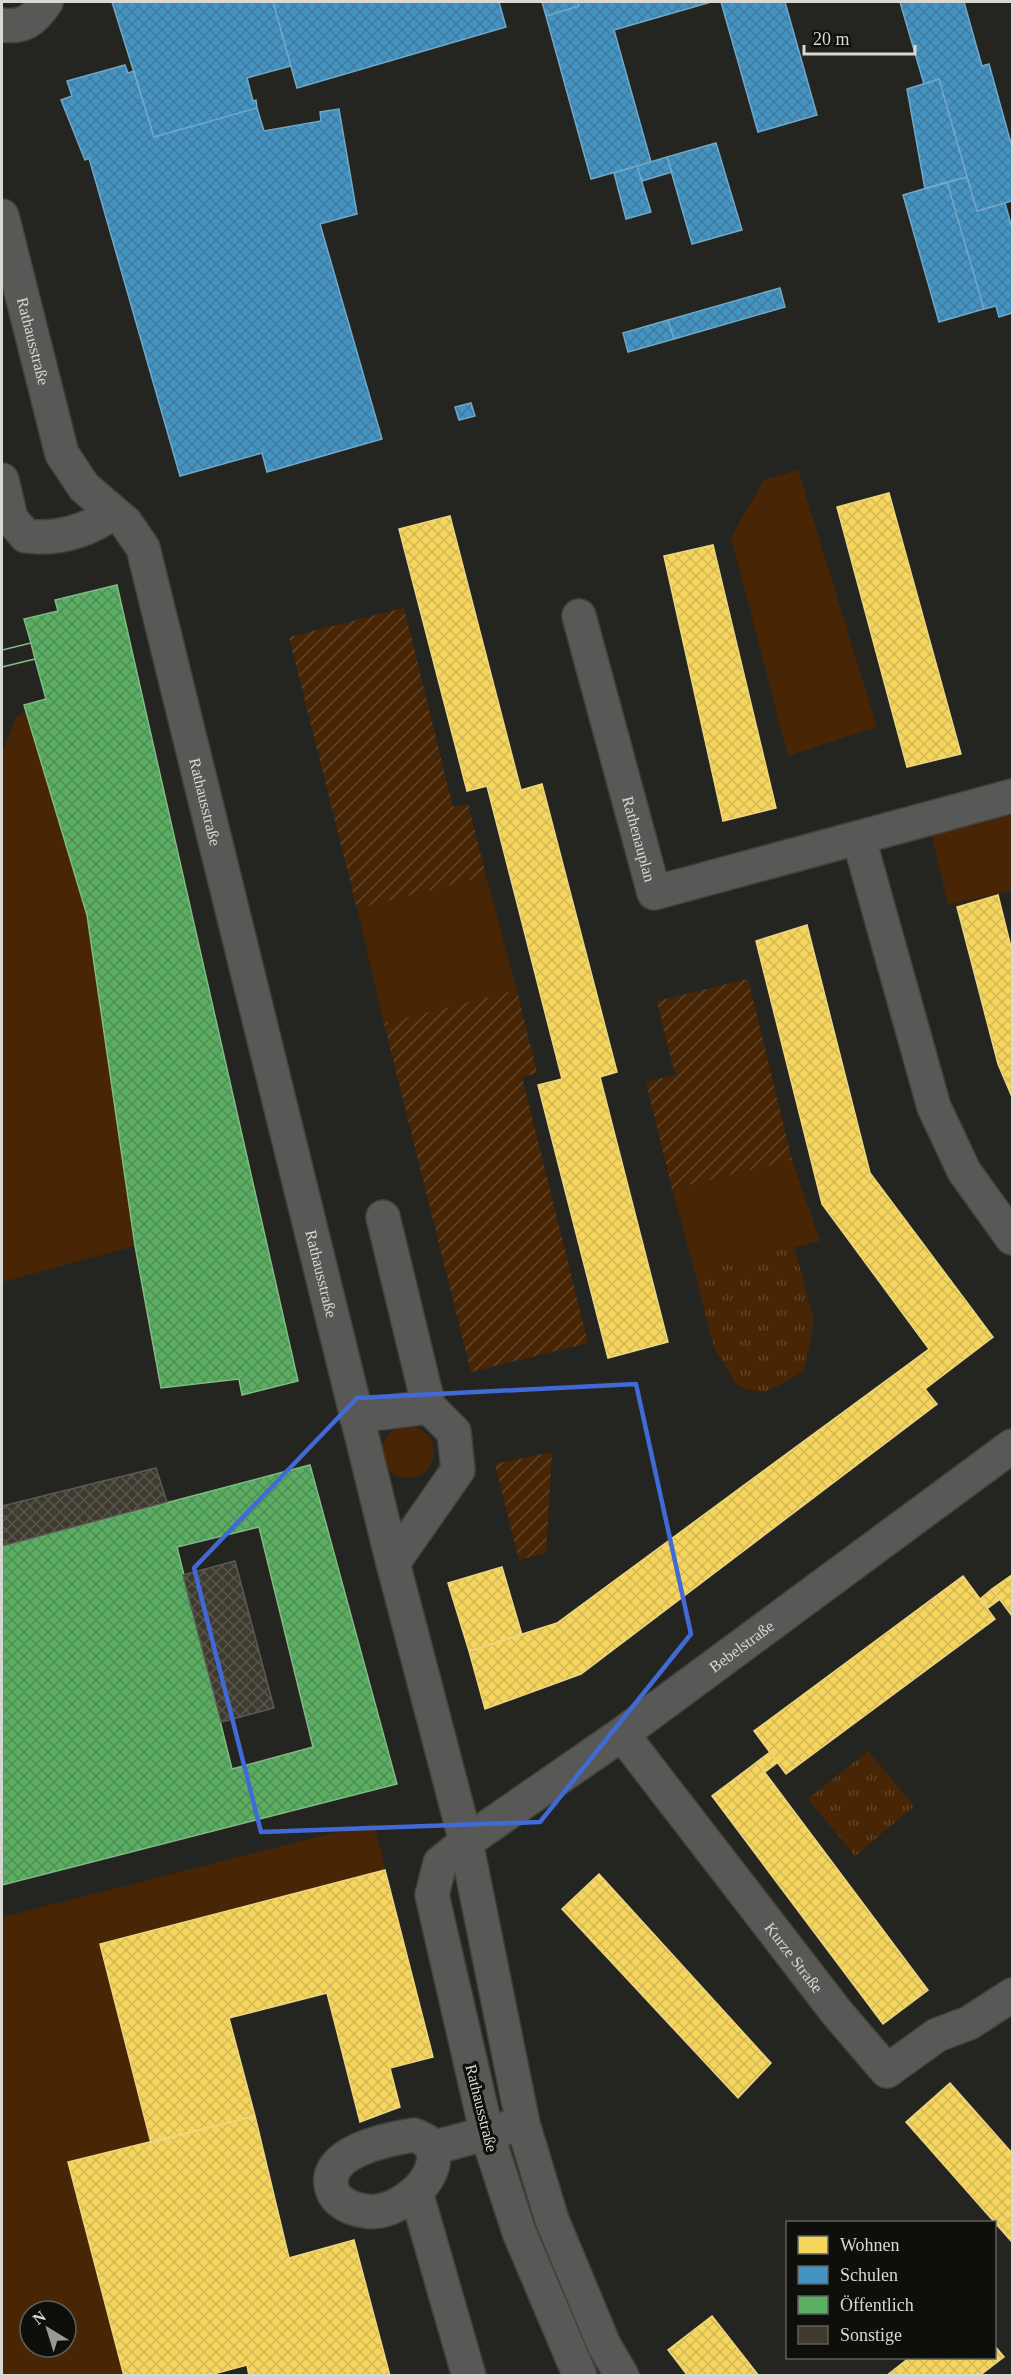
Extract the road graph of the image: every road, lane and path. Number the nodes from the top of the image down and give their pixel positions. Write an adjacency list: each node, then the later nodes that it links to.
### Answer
1 (46, 2): 2 (street)
2 (2, 25)
3 (2, 216): 5 (street, Rathausstraße)
4 (2, 480): 5 (street)
5 (113, 513): 12 (street, Rathausstraße)
6 (579, 616): 8 (street, Rathenauplan)
7 (1012, 796): 8 (street, Rathenauplan)
8 (859, 839): 10 (street)
9 (383, 1217): 11 (street)
10 (1012, 1238)
11 (429, 1407): 12 (street); 14 (street)
12 (356, 1416): 14 (street, Rathausstraße)
13 (1012, 1446): 15 (street, Bebelstraße)
14 (393, 1563): 16 (street, Rathausstraße)
15 (622, 1734): 16 (street, Bebelstraße); 17 (street, Kurze Straße)
16 (466, 1842): 18 (street, Rathausstraße); 19 (street, Rathausstraße)
17 (1007, 1999)
18 (523, 2124): 19 (street); 24 (street, Rathausstraße)
19 (486, 2134): 20 (street); 23 (street, Rathausstraße)
20 (432, 2148): 21 (street); 21 (street)
21 (416, 2192): 22 (street)
22 (469, 2376)
23 (580, 2376)
24 (622, 2376)

